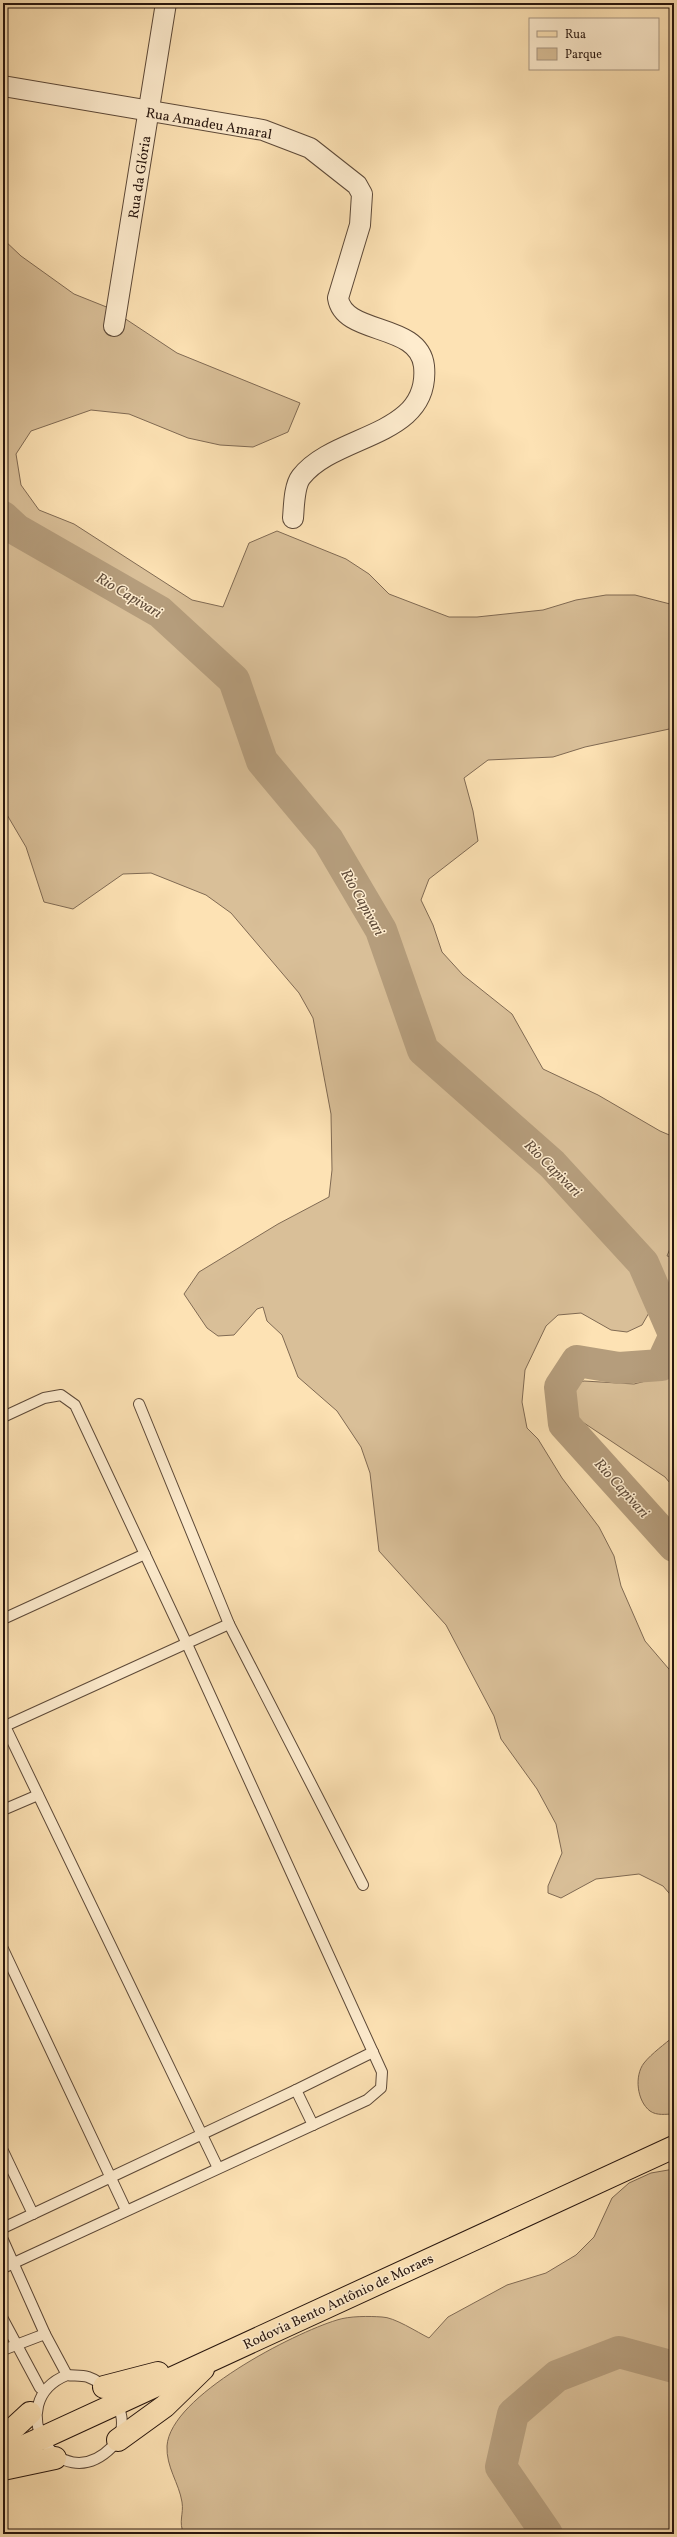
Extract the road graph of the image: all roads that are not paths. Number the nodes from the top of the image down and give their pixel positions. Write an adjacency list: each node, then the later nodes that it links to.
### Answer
1 (166, 3): 3 (street, Rua da Glória)
2 (3, 86): 3 (street, Rua Amadeu Amaral)
3 (150, 112): 4 (street, Rua da Glória); 5 (street, Rua Amadeu Amaral)
4 (114, 326)
5 (293, 518)
6 (139, 1404): 10 (lane)
7 (3, 1417): 8 (lane)
8 (145, 1554): 9 (lane); 11 (lane)
9 (3, 1618)
10 (229, 1624): 11 (lane); 15 (lane)
11 (187, 1644): 12 (lane); 17 (lane)
12 (4, 1724): 13 (lane)
13 (38, 1795): 14 (lane); 20 (lane)
14 (3, 1810)
15 (363, 1885)
16 (3, 1949): 24 (lane)
17 (373, 2052): 18 (lane); 19 (lane)
18 (296, 2090): 19 (lane); 20 (lane)
19 (313, 2124): 23 (lane)
20 (201, 2135): 23 (lane); 24 (lane)
21 (674, 2147): 35 (main road, Rodovia Bento Antônio de Moraes)
22 (3, 2152): 26 (lane)
23 (218, 2168): 25 (lane)
24 (111, 2178): 25 (lane); 26 (lane)
25 (126, 2210): 29 (lane)
26 (33, 2214): 27 (lane)
27 (3, 2228)
28 (3, 2240): 29 (lane)
29 (14, 2263): 30 (lane); 32 (lane)
30 (3, 2268)
31 (3, 2319): 33 (lane)
32 (45, 2334): 33 (lane); 36 (lane)
33 (17, 2345): 34 (lane); 37 (lane)
34 (3, 2350)
35 (206, 2362): 38 (main road); 41 (main road)
36 (66, 2375): 37 (lane); 38 (lane)
37 (40, 2388): 39 (lane)
38 (111, 2395): 41 (lane); 42 (main road)
39 (30, 2413): 40 (main road); 42 (lane)
40 (3, 2438)
41 (118, 2440): 44 (lane)
42 (36, 2442): 43 (main road); 44 (lane)
43 (3, 2456)
44 (55, 2458): 45 (main road)
45 (3, 2469)

